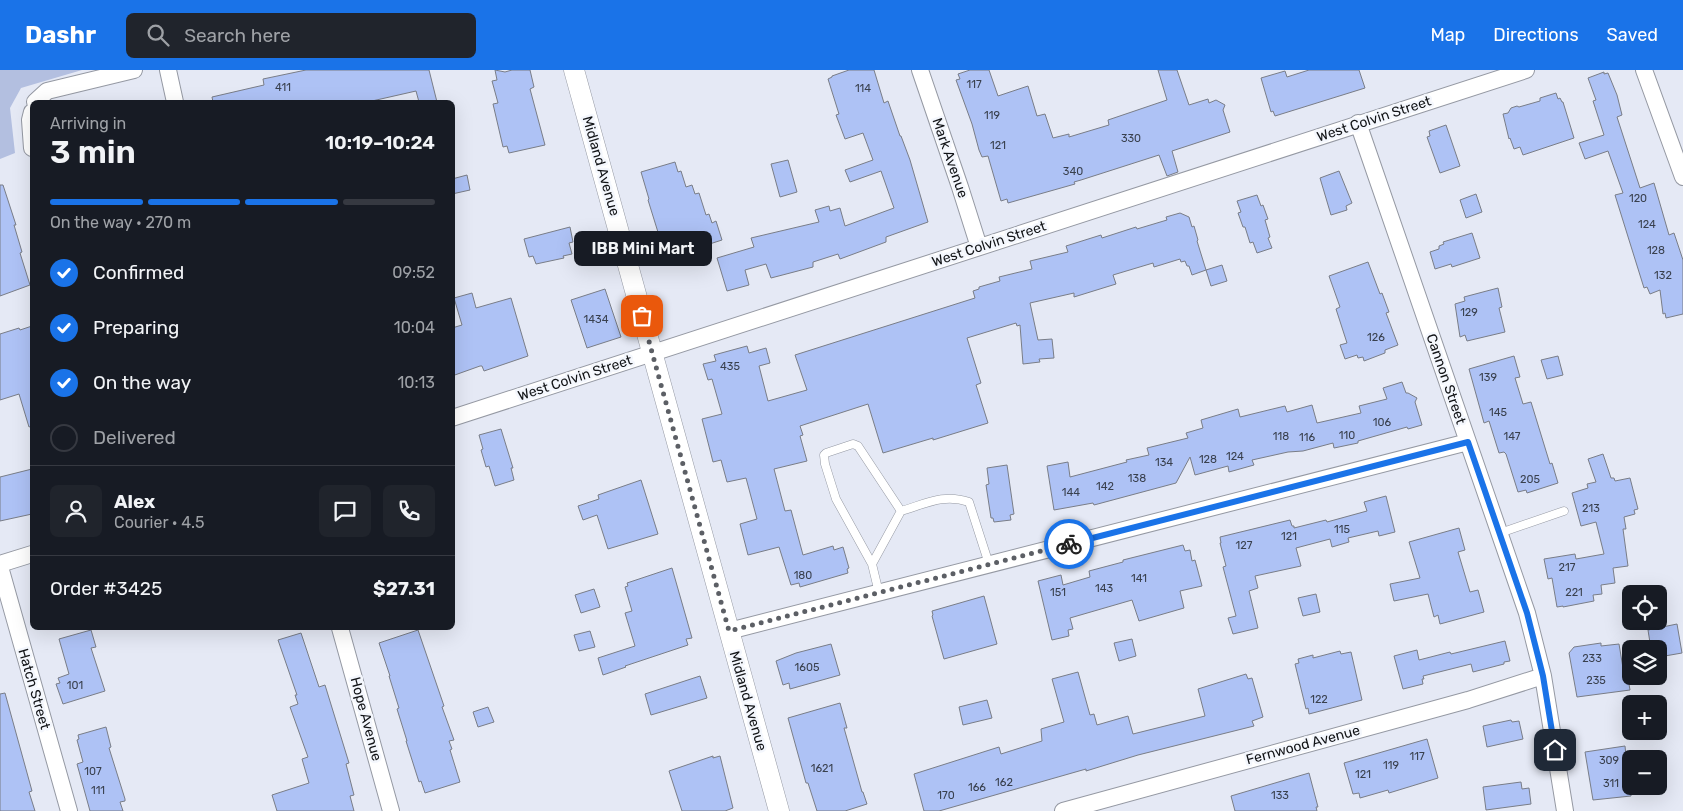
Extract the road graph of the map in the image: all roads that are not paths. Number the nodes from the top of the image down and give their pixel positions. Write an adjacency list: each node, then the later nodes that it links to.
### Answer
1 (134, 70): 7 (street)
2 (168, 70): 8 (street)
3 (574, 70): 12 (street, Midland Avenue)
4 (920, 70): 11 (street, Mark Avenue)
5 (1526, 70): 9 (street, West Colvin Street)
6 (1644, 70): 10 (street)
7 (37, 100)
8 (176, 100)
9 (1358, 124): 11 (street, West Colvin Street); 14 (street, Cannon Street)
10 (1682, 173)
11 (979, 247): 12 (street, West Colvin Street)
12 (652, 353): 13 (street, West Colvin Street); 24 (street, Midland Avenue)
13 (455, 417)
14 (1468, 442): 17 (street, Cannon Street); 20 (street)
15 (900, 511): 19 (lane); 19 (lane); 20 (lane)
16 (1564, 511): 17 (lane)
17 (1500, 533): 25 (street, Cannon Street)
18 (30, 555): 21 (street)
19 (872, 564): 22 (lane)
20 (989, 564): 22 (street)
21 (0, 566): 26 (street, Hatch Street)
22 (878, 593): 24 (street)
23 (341, 630): 27 (street, Hope Avenue)
24 (729, 631): 28 (street, Midland Avenue)
25 (1543, 676): 29 (street, Fernwood Avenue); 30 (street, Cannon Street)
26 (68, 811)
27 (391, 811)
28 (779, 811)
29 (1063, 811)
30 (1565, 811)

